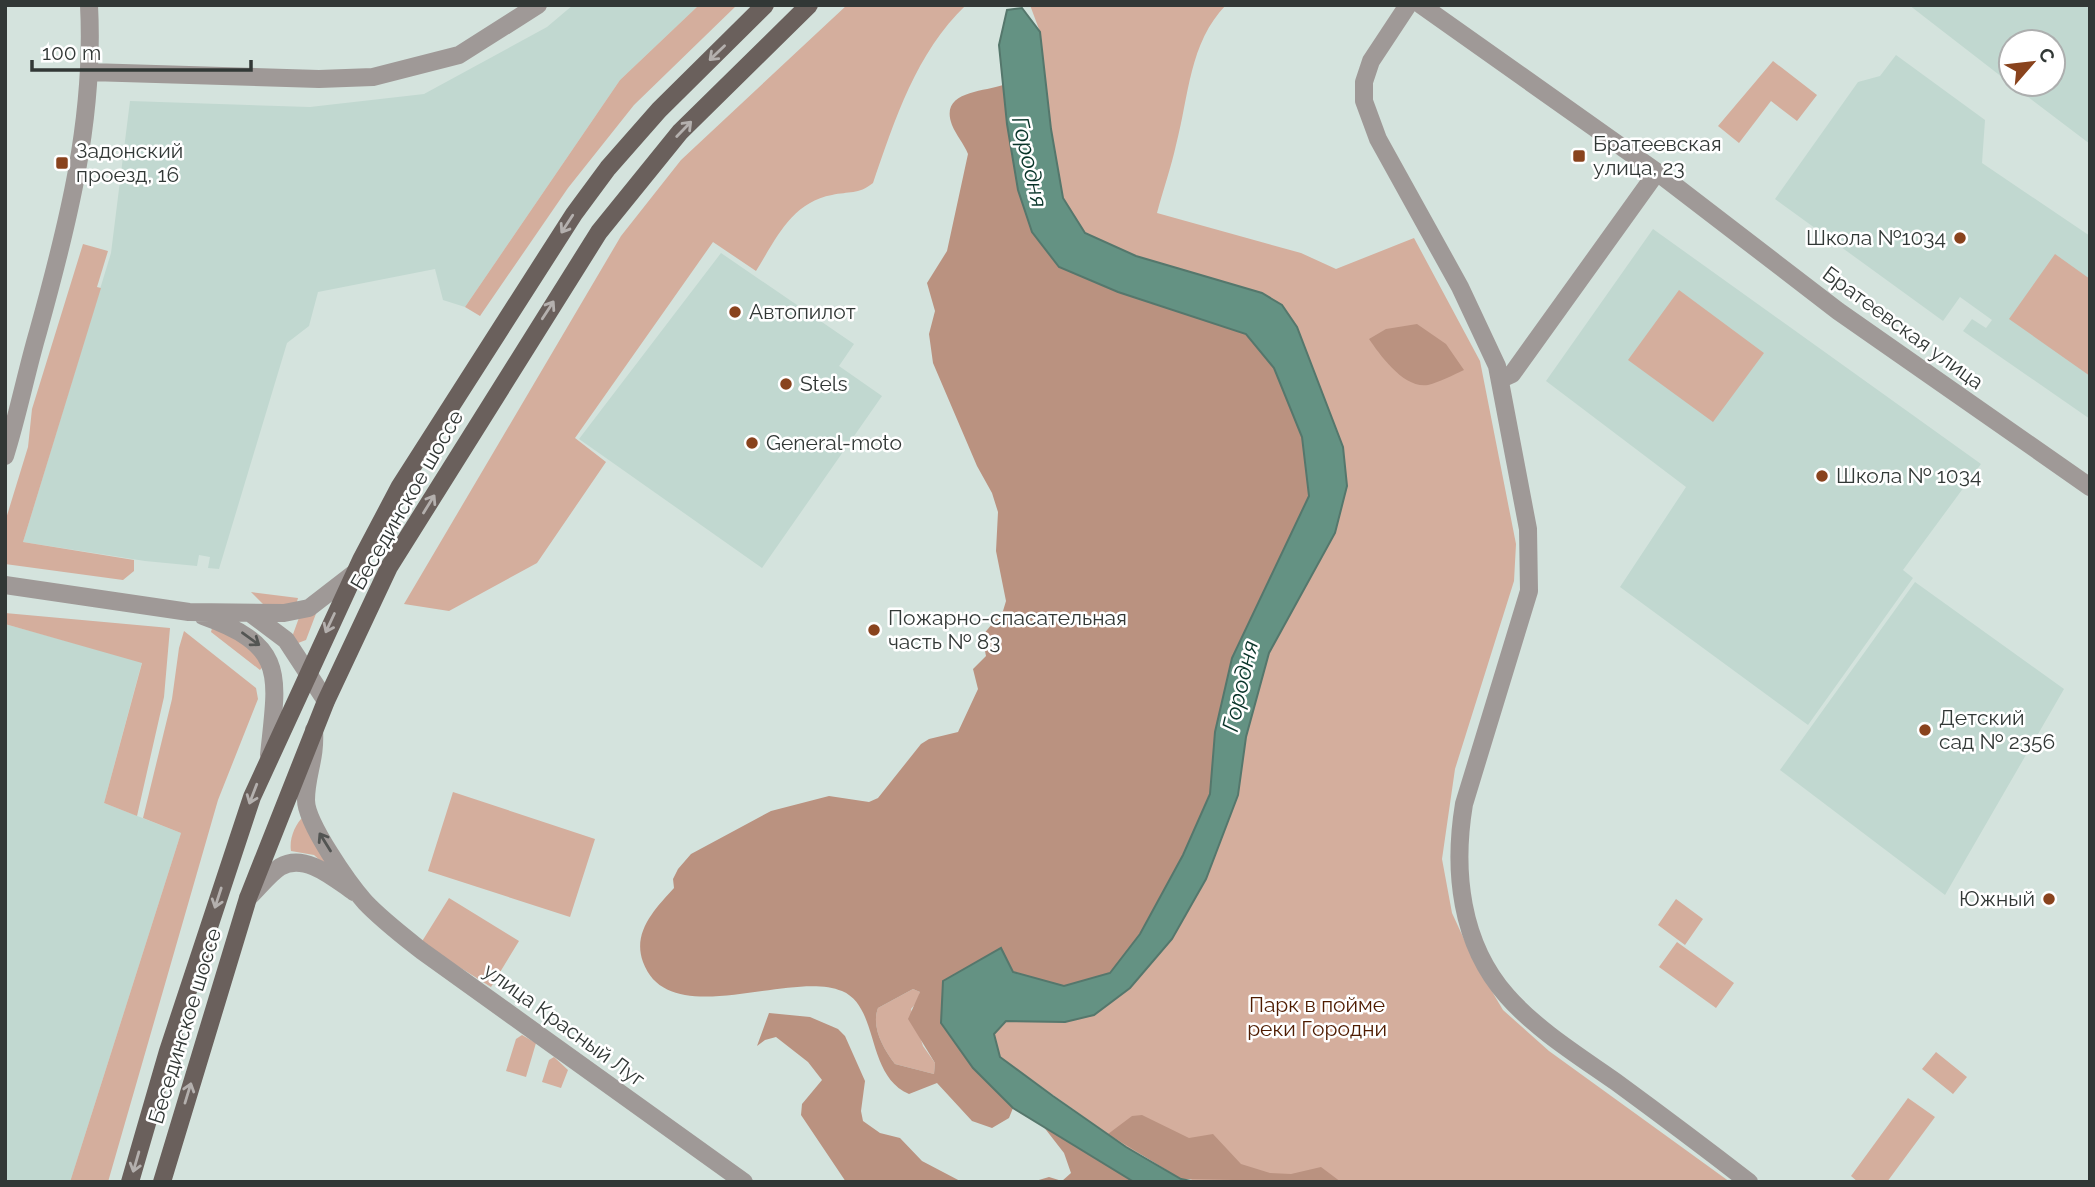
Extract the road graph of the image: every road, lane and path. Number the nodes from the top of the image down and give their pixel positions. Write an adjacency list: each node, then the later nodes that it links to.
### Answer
1 (89, 5): 7 (street)
2 (538, 5): 7 (street)
3 (765, 5): 12 (main road, Бесединское шоссе, one-way to 12)
4 (809, 5): 17 (main road, Бесединское шоссе, one-way to 4)
5 (1408, 5): 9 (street)
6 (1421, 5): 8 (street, Братеевская улица)
7 (89, 72): 10 (street)
8 (1657, 172): 9 (street); 11 (street, Братеевская улица)
9 (1501, 379): 25 (street)
10 (5, 456)
11 (2090, 487)
12 (353, 574): 15 (street); 16 (main road, Бесединское шоссе, one-way to 16)
13 (5, 585): 14 (street)
14 (189, 612): 15 (street); 19 (street, one-way to 19)
15 (250, 613): 16 (street)
16 (307, 671): 17 (street); 19 (main road, Бесединское шоссе)
17 (326, 701): 18 (main road, Бесединское шоссе)
18 (314, 730): 20 (main road, Бесединское шоссе); 21 (street, улица Красный Луг, one-way to 18)
19 (269, 755): 22 (main road, Бесединское шоссе, one-way to 22)
20 (248, 898): 21 (street, улица Красный Луг); 23 (main road, Бесединское шоссе, one-way to 20)
21 (362, 898): 24 (street, улица Красный Луг)
22 (130, 1182)
23 (162, 1182)
24 (744, 1182)
25 (1749, 1182)

